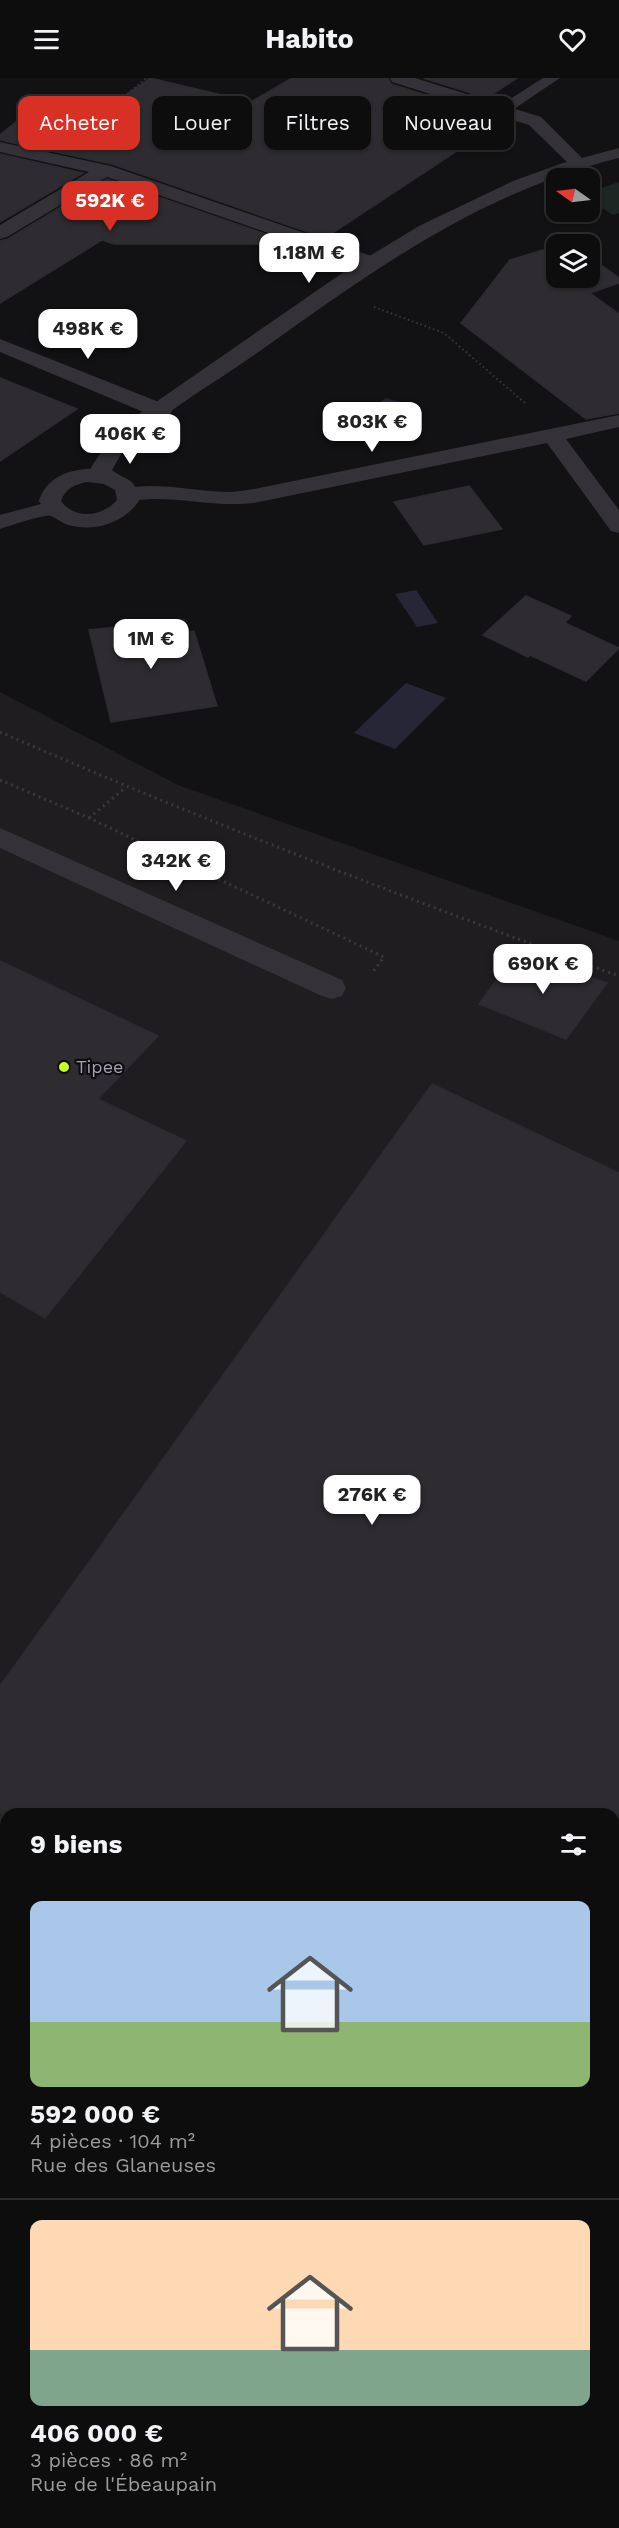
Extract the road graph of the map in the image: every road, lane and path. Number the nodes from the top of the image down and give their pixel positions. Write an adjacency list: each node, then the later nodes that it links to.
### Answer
1 (146, 78): 9 (path)
2 (398, 78): 4 (street)
3 (553, 78): 5 (lane)
4 (457, 96)
5 (514, 103)
6 (514, 114): 10 (street)
7 (0, 147): 9 (street)
8 (619, 153): 10 (street)
9 (55, 159): 11 (street)
10 (579, 164): 13 (street)
11 (105, 170): 12 (street); 13 (street)
12 (0, 233)
13 (373, 263): 14 (street)
14 (331, 292): 16 (street); 18 (path)
15 (0, 345): 16 (street)
16 (160, 411): 19 (street)
17 (619, 421): 18 (street)
18 (552, 435): 20 (street); 23 (street)
19 (99, 476): 20 (street); 21 (street)
20 (129, 494): 21 (street)
21 (54, 508): 22 (street)
22 (0, 522)
23 (619, 526)
24 (0, 732): 26 (path)
25 (0, 780): 27 (path)
26 (125, 788): 27 (path); 29 (path)
27 (89, 818): 30 (path)
28 (0, 837): 30 (street)
29 (619, 976)
30 (332, 988)

